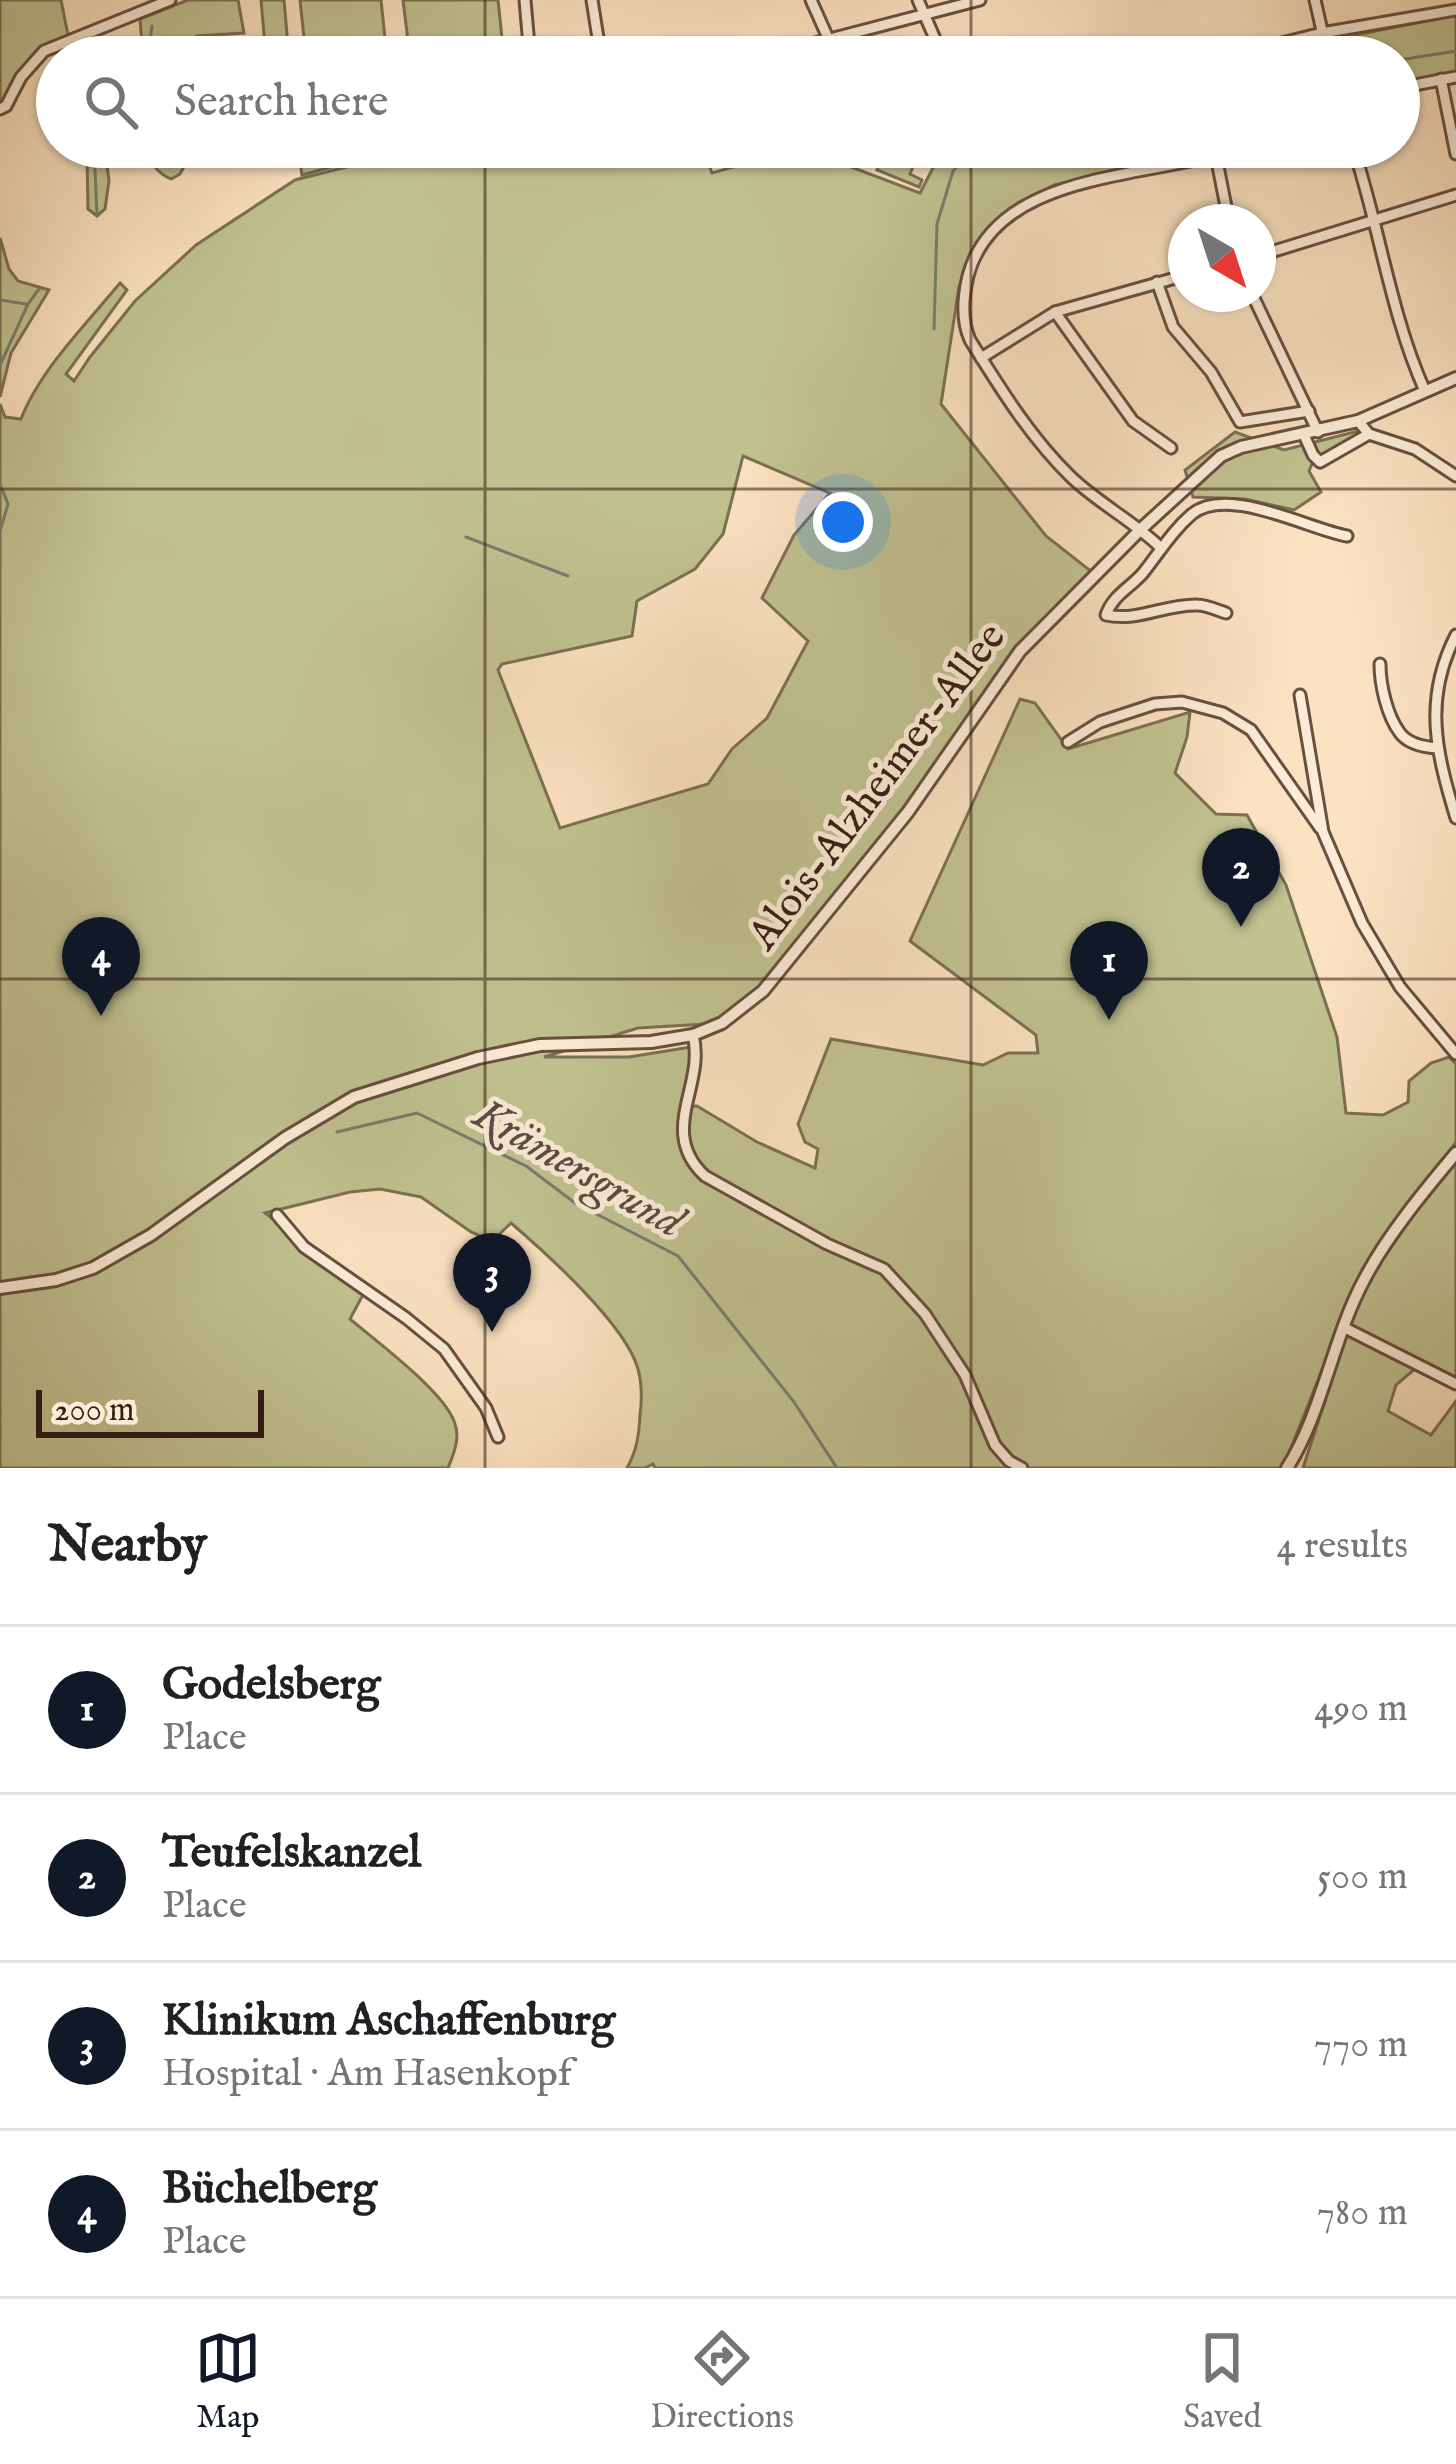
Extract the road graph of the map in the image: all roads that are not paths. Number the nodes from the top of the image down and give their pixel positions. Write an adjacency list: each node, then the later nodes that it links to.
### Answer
1 (170, 0): 11 (street)
2 (524, 0): 12 (street)
3 (592, 0): 13 (street)
4 (811, 0): 14 (street)
5 (918, 0): 9 (street)
6 (980, 0): 9 (street)
7 (1315, 0): 10 (street)
8 (1456, 10): 10 (street)
9 (924, 14): 15 (street); 16 (street)
10 (1322, 33): 17 (street); 18 (street)
11 (81, 36)
12 (528, 36)
13 (598, 36)
14 (827, 36)
15 (836, 36)
16 (934, 36)
17 (1310, 36)
18 (1323, 36)
19 (36, 60): 23 (street)
20 (1456, 77): 21 (street)
21 (1441, 79): 22 (street); 24 (street)
22 (1420, 84)
23 (0, 109)
24 (1456, 154)
25 (1159, 168): 36 (street)
26 (1218, 168): 29 (street)
27 (1360, 168): 30 (street)
28 (1456, 195): 30 (street)
29 (1225, 204)
30 (1376, 220): 31 (street); 38 (street)
31 (1276, 251)
32 (1168, 279): 33 (street)
33 (1157, 282): 34 (street); 39 (street)
34 (1055, 312): 36 (street); 44 (street)
35 (1261, 312): 39 (street)
36 (981, 358): 46 (street)
37 (1456, 377): 38 (street, Alois-Alzheimer-Allee)
38 (1425, 392): 40 (street, Alois-Alzheimer-Allee)
39 (1309, 411): 41 (street)
40 (1358, 421): 41 (street, Alois-Alzheimer-Allee); 42 (street)
41 (1318, 432): 43 (street, Alois-Alzheimer-Allee)
42 (1369, 434): 43 (street); 45 (street)
43 (1304, 435): 46 (street, Alois-Alzheimer-Allee)
44 (1171, 448)
45 (1456, 476)
46 (1141, 530): 48 (street); 59 (street, Alois-Alzheimer-Allee)
47 (1348, 536): 48 (street)
48 (1160, 547): 49 (street)
49 (1226, 613)
50 (1456, 634): 51 (street)
51 (1452, 652): 55 (street)
52 (1380, 664): 55 (street)
53 (1300, 694): 58 (street)
54 (1068, 742): 58 (street)
55 (1438, 754): 56 (street); 57 (street)
56 (1456, 773)
57 (1456, 818)
58 (1323, 832): 60 (street)
59 (692, 1035): 63 (street, Alois-Alzheimer-Allee); 67 (street)
60 (1456, 1054)
61 (1456, 1153): 64 (street)
62 (277, 1215): 66 (street)
63 (0, 1288)
64 (1345, 1328): 65 (street); 68 (street)
65 (1456, 1384)
66 (498, 1436)
67 (1022, 1468)
68 (1287, 1468)

